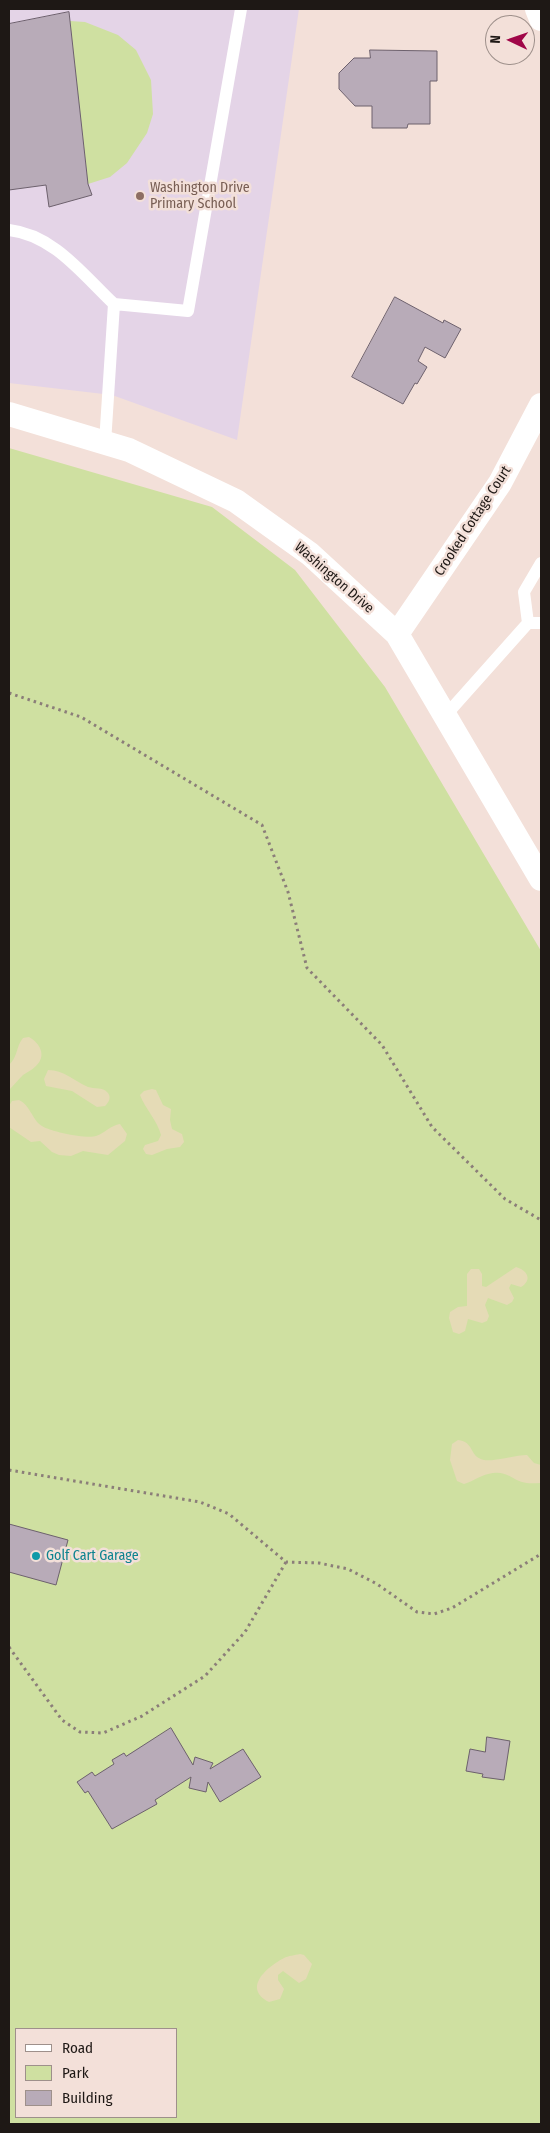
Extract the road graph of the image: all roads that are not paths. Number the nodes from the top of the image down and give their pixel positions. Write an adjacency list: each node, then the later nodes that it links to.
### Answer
1 (242, 9): 5 (lane)
2 (537, 9): 3 (street)
3 (541, 19)
4 (9, 230): 5 (lane)
5 (114, 304): 8 (lane)
6 (541, 405): 12 (street, Crooked Cottage Court)
7 (9, 414): 8 (street, Washington Drive)
8 (105, 443): 12 (street, Washington Drive)
9 (541, 563): 10 (lane)
10 (528, 623): 11 (lane); 13 (lane)
11 (541, 623)
12 (397, 634): 13 (street, Washington Drive)
13 (446, 715): 14 (street, Washington Drive)
14 (541, 879)

